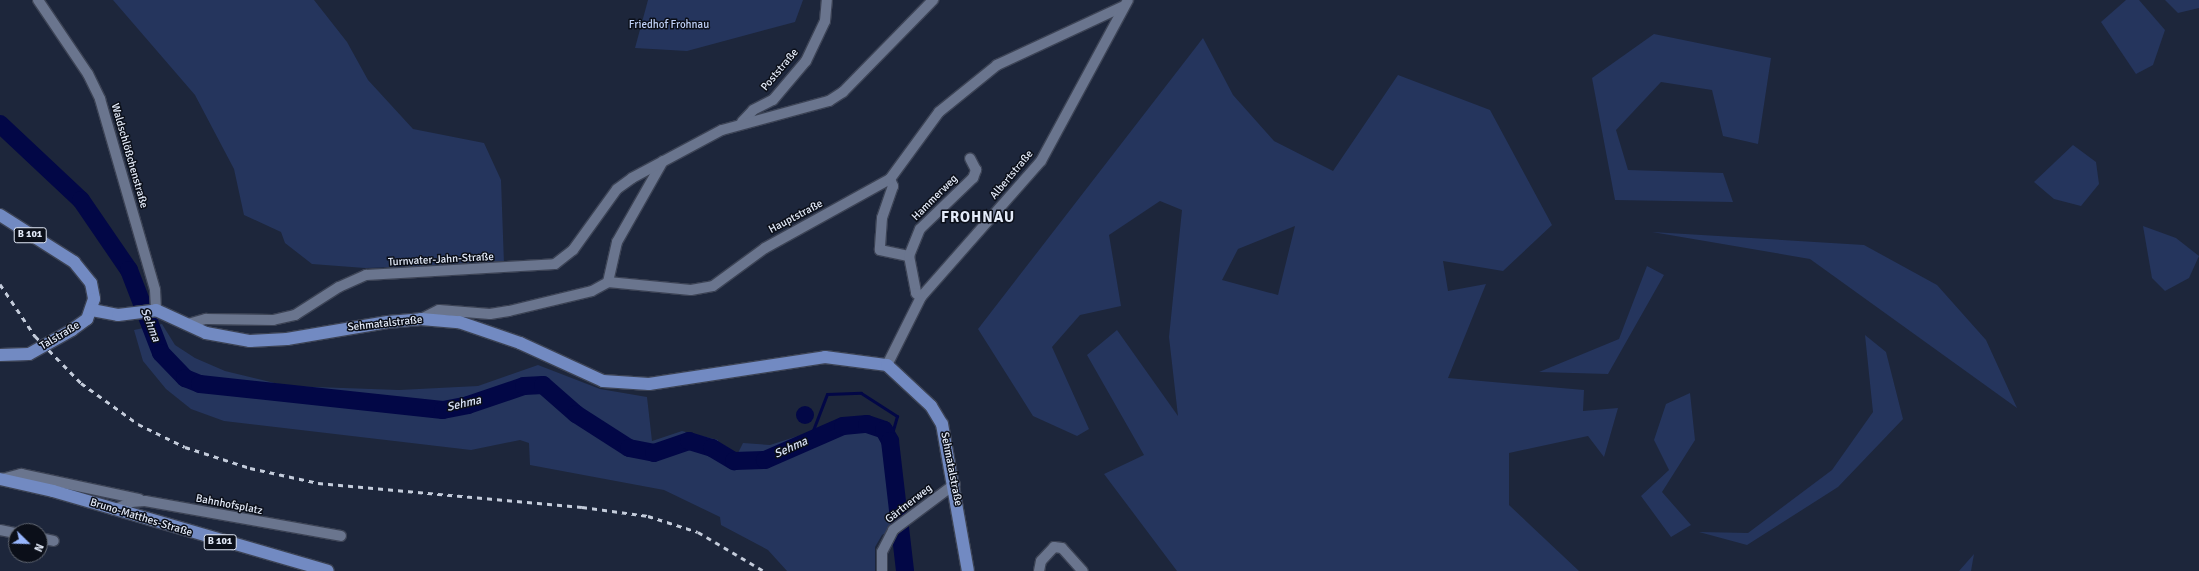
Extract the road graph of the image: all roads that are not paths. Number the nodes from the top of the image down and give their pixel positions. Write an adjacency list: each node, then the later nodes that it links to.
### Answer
1 (38, 0): 14 (street, Waldschlößchenstraße)
2 (827, 0): 5 (street, Poststraße)
3 (933, 0): 5 (street, Turnvater-Jahn-Straße)
4 (1125, 4): 8 (street, Hauptstraße); 12 (street, Albertstraße)
5 (742, 122): 7 (street, Turnvater-Jahn-Straße)
6 (970, 158): 10 (street, Hammerweg)
7 (663, 161): 11 (street); 16 (street, Turnvater-Jahn-Straße)
8 (890, 179): 10 (street); 11 (street, Hauptstraße)
9 (0, 215): 13 (main road, B 101)
10 (909, 256): 12 (street)
11 (608, 282): 15 (street)
12 (921, 297): 18 (street, Albertstraße)
13 (92, 310): 14 (main road); 17 (main road, Talstraße)
14 (153, 310): 16 (main road, Sehmatalstraße)
15 (421, 319): 16 (main road, Sehmatalstraße); 18 (main road, Sehmatalstraße)
16 (188, 324)
17 (0, 355)
18 (887, 364): 20 (main road, Sehmatalstraße)
19 (1, 479): 21 (street); 22 (main road, Bruno-Matthes-Straße / B 101)
20 (955, 484): 27 (street, Gärtnerweg); 28 (main road, Sehmatalstraße)
21 (145, 501): 22 (street, Bahnhofsplatz); 23 (street, Bahnhofsplatz)
22 (114, 510): 26 (main road, Bruno-Matthes-Straße / B 101)
23 (341, 536)
24 (48, 540): 25 (street)
25 (54, 541)
26 (328, 571)
27 (882, 571)
28 (968, 571)
29 (1039, 571): 30 (street)
30 (1082, 571)

